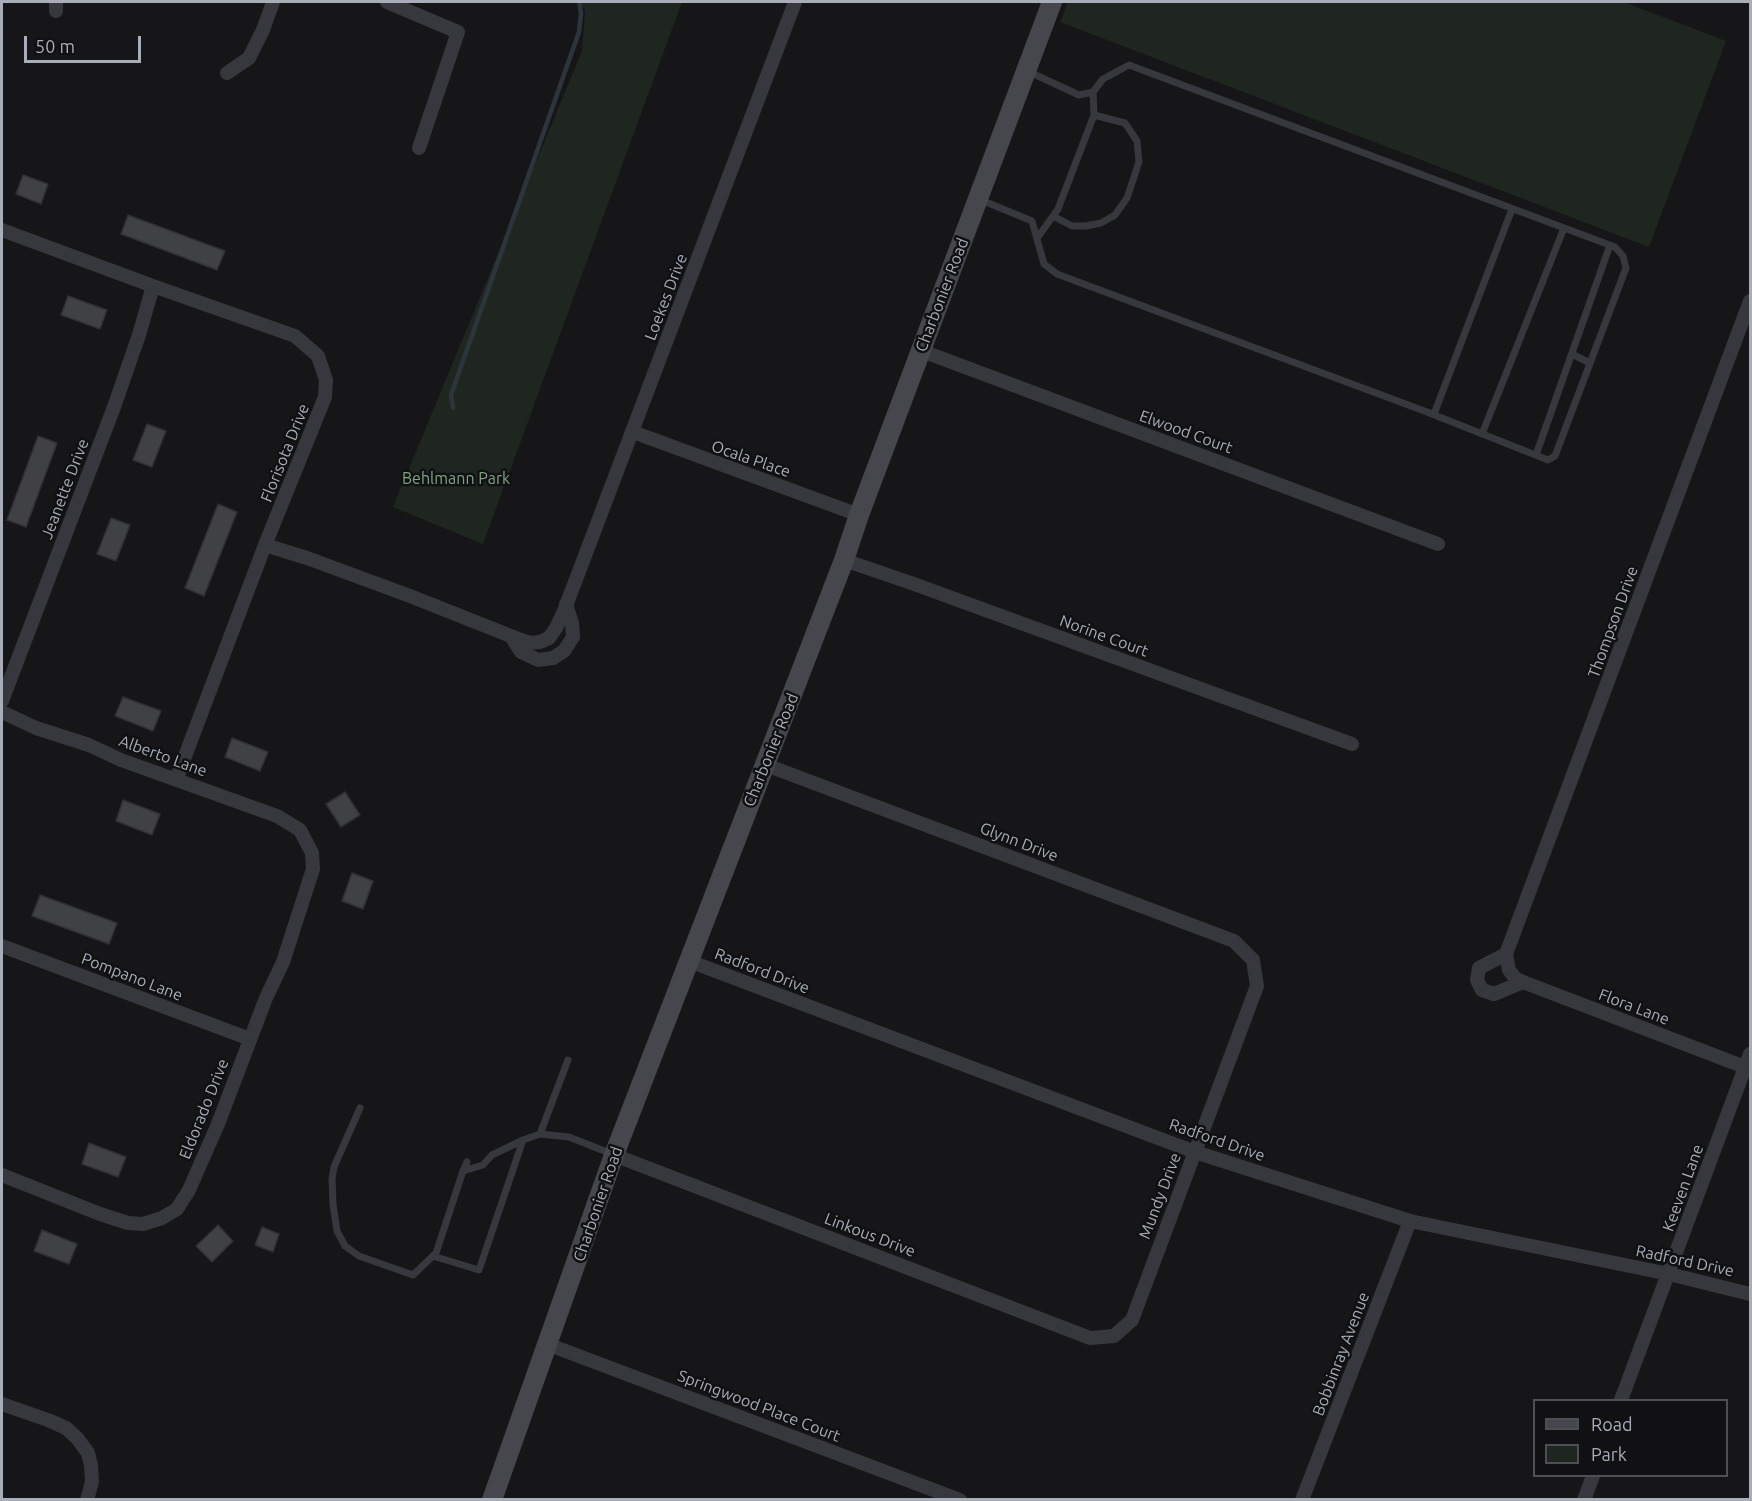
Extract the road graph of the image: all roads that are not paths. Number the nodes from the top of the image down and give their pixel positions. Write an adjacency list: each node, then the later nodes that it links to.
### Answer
1 (273, 2): 6 (street)
2 (387, 2): 9 (street)
3 (795, 2): 23 (street, Loekes Drive)
4 (1052, 2): 5 (main road, Charbonier Road)
5 (1026, 71): 7 (lane); 10 (main road, Charbonier Road)
6 (227, 73)
7 (1093, 92): 8 (lane); 11 (lane)
8 (1094, 115): 12 (lane); 12 (lane)
9 (419, 148)
10 (978, 199): 15 (lane); 19 (main road, Charbonier Road)
11 (1512, 209): 13 (lane); 22 (lane)
12 (1053, 216): 15 (lane)
13 (1564, 228): 16 (lane); 24 (lane)
14 (2, 230): 17 (street, Florisota Drive)
15 (1038, 237): 22 (lane)
16 (1610, 245): 20 (lane); 21 (lane)
17 (153, 286): 28 (street, Florisota Drive); 32 (street, Jeanette Drive)
18 (1750, 301): 39 (street, Thompson Drive)
19 (922, 351): 26 (main road, Charbonier Road); 27 (street, Elwood Court)
20 (1572, 354): 21 (lane); 25 (lane)
21 (1590, 363): 25 (lane)
22 (1434, 414): 24 (lane)
23 (633, 432): 26 (street, Ocala Place); 30 (street, Loekes Drive)
24 (1482, 434): 25 (lane)
25 (1536, 455)
26 (859, 515): 29 (main road, Charbonier Road)
27 (1438, 544)
28 (265, 545): 31 (street, Loekes Drive); 36 (street, Florisota Drive)
29 (844, 560): 34 (street, Norine Court); 35 (main road, Charbonier Road)
30 (566, 604): 31 (street, Loekes Drive); 31 (street, Loekes Drive)
31 (512, 636)
32 (2, 701)
33 (2, 712): 36 (street, Alberto Lane)
34 (1352, 744)
35 (766, 765): 40 (street, Glynn Drive); 41 (main road, Charbonier Road)
36 (176, 780): 37 (street, Alberto Lane)
37 (307, 841): 43 (street, Eldorado Drive)
38 (2, 946): 43 (street, Pompano Lane)
39 (1506, 954): 42 (street, Flora Lane); 42 (street)
40 (1253, 960): 49 (street, Mundy Drive)
41 (689, 961): 49 (street, Radford Drive); 51 (main road, Charbonier Road)
42 (1523, 982): 45 (street, Flora Lane)
43 (250, 1039): 55 (street, Eldorado Drive)
44 (568, 1060): 47 (lane)
45 (1749, 1063): 58 (street, Keeven Lane)
46 (360, 1108): 57 (lane)
47 (540, 1134): 48 (lane); 51 (lane)
48 (522, 1140): 50 (lane); 57 (lane)
49 (1195, 1152): 56 (street, Radford Drive); 60 (street, Mundy Drive)
50 (492, 1155): 52 (lane); 54 (lane)
51 (614, 1155): 60 (street, Linkous Drive); 61 (main road, Charbonier Road)
52 (479, 1157)
53 (466, 1162): 54 (lane)
54 (463, 1171): 57 (lane)
55 (2, 1175)
56 (1410, 1221): 58 (street, Radford Drive); 68 (street, Bobbinray Avenue)
57 (433, 1257)
58 (1669, 1274): 59 (street, Radford Drive); 62 (street, Keeven Lane)
59 (1750, 1294)
60 (1114, 1336)
61 (547, 1344): 66 (main road, Charbonier Road); 67 (street, Springwood Place Court)
62 (1622, 1399)
63 (2, 1404): 65 (street)
64 (1593, 1477): 69 (street)
65 (87, 1500)
66 (492, 1500)
67 (960, 1500)
68 (1302, 1500)
69 (1584, 1500)

